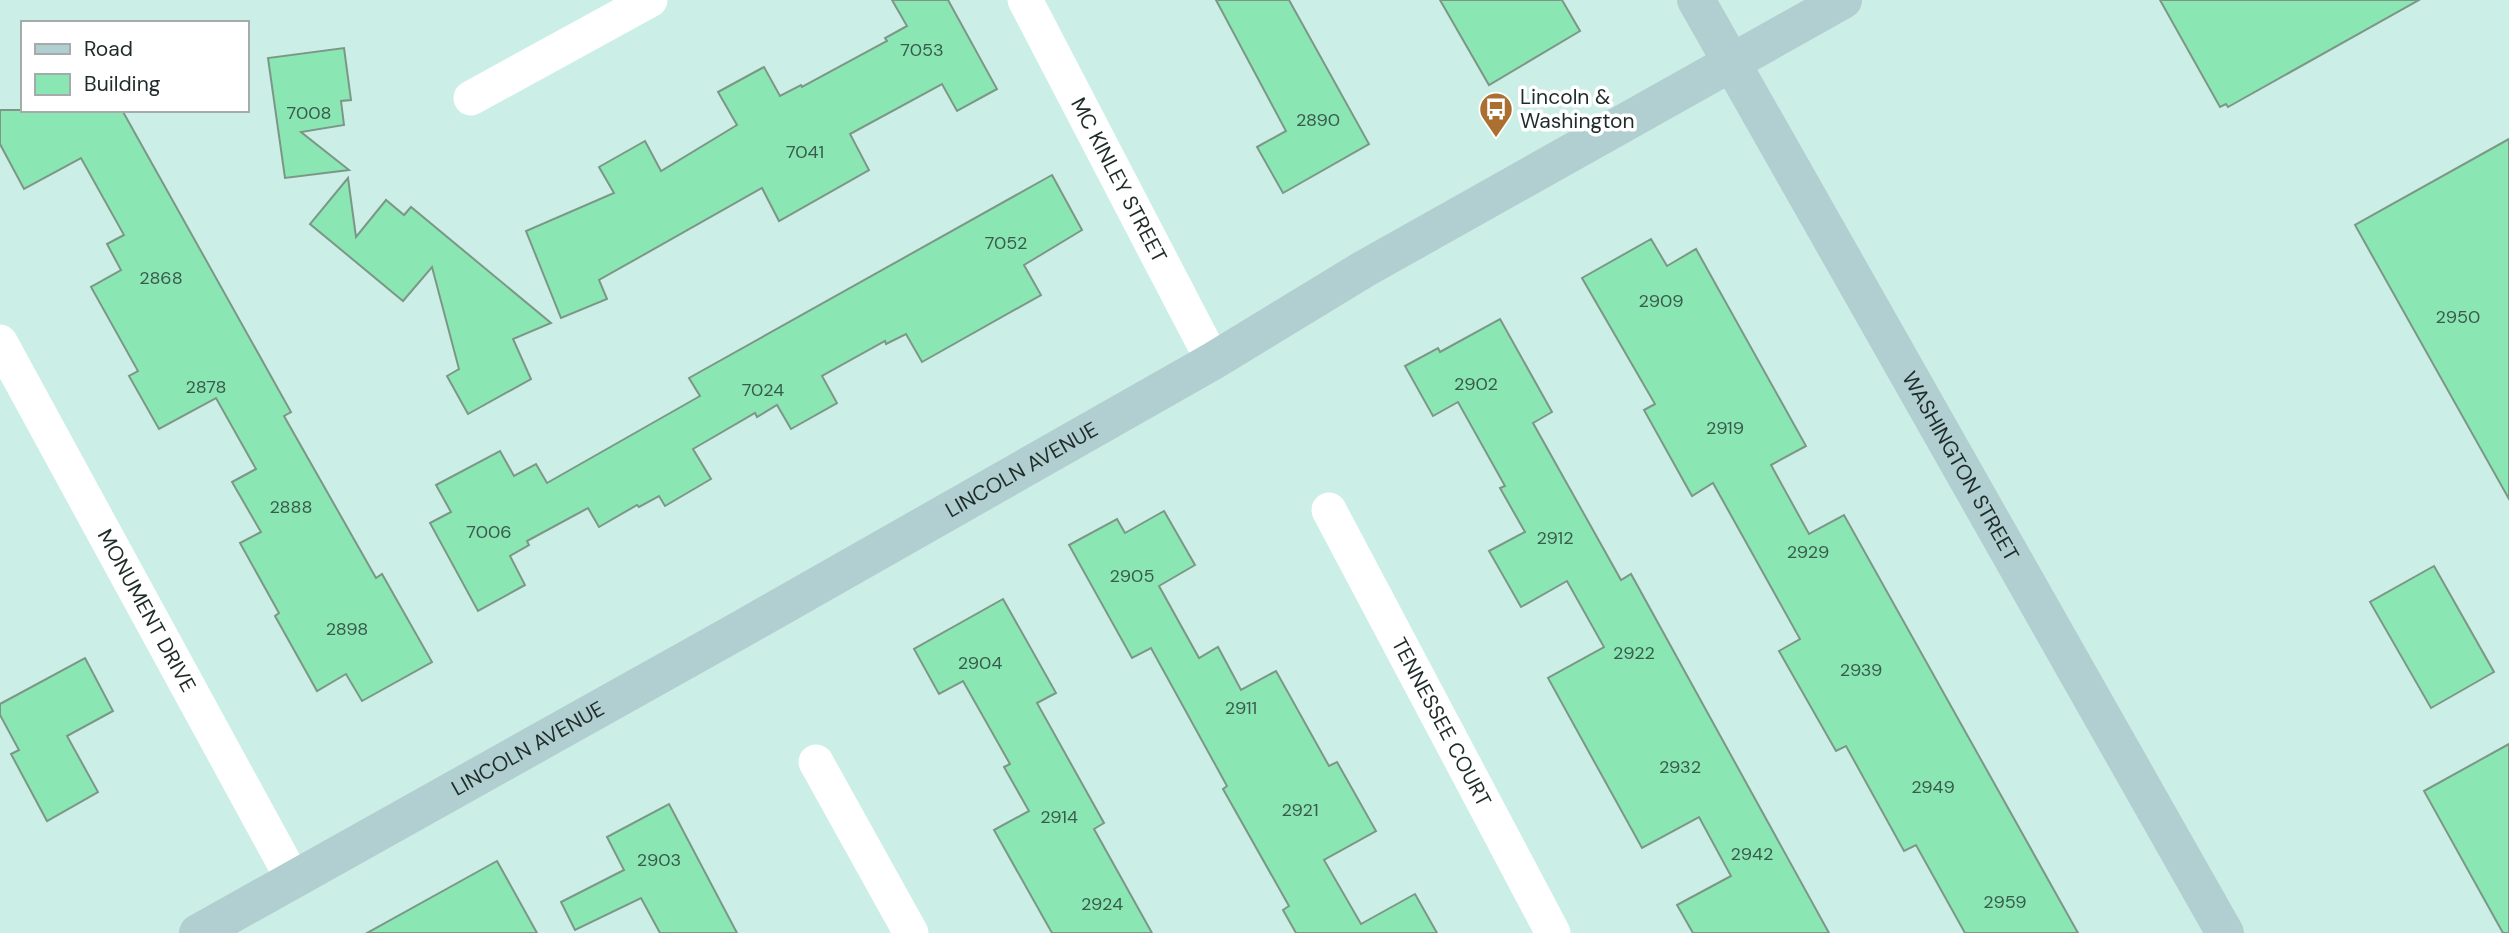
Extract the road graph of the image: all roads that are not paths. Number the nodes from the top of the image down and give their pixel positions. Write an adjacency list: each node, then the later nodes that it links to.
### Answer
1 (650, 0): 6 (street)
2 (1025, 0): 8 (street, MC KINLEY STREET)
3 (1696, 0): 5 (street, WASHINGTON STREET)
4 (1843, 0): 5 (street, LINCOLN AVENUE)
5 (1731, 64): 8 (street, LINCOLN AVENUE); 15 (street, WASHINGTON STREET)
6 (471, 99)
7 (0, 342): 11 (street, MONUMENT DRIVE)
8 (1213, 361): 11 (street, LINCOLN AVENUE)
9 (1329, 510): 14 (street, TENNESSEE COURT)
10 (816, 762): 13 (street)
11 (293, 881): 12 (street, LINCOLN AVENUE)
12 (198, 933)
13 (911, 933)
14 (1553, 933)
15 (2225, 933)

